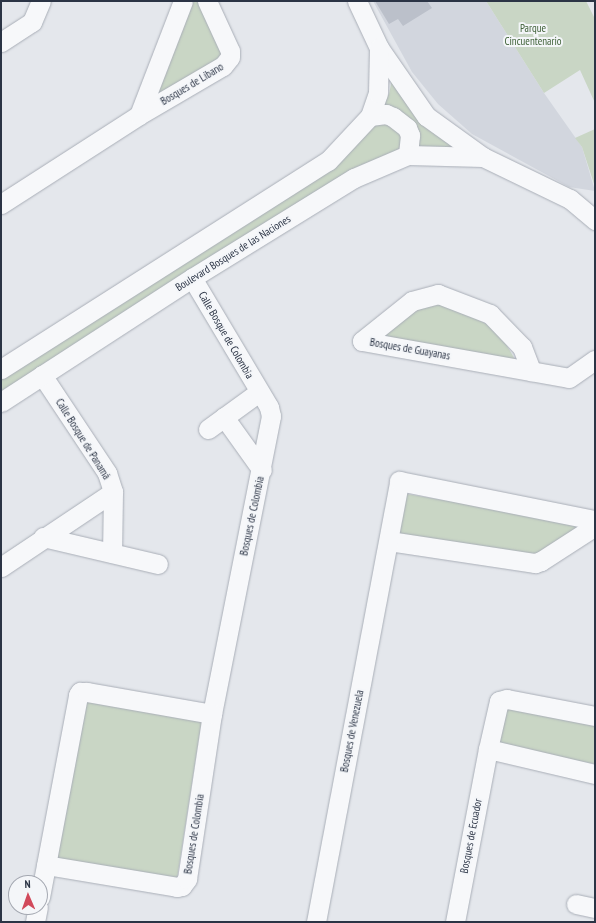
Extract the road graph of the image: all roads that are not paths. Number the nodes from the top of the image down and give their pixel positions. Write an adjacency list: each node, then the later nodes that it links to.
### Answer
1 (41, 1): 5 (street)
2 (183, 1): 7 (street, Bosques de Líbano)
3 (207, 1): 7 (street, Bosques de Líbano)
4 (357, 1): 6 (street)
5 (1, 42)
6 (379, 48): 8 (street); 10 (street)
7 (139, 115): 13 (street, Bosques de Líbano)
8 (370, 116): 9 (street); 17 (street)
9 (408, 155): 10 (street, Boulevard Bosques de las Naciones); 15 (street, Boulevard Bosques de las Naciones)
10 (483, 157): 11 (street)
11 (570, 200): 12 (street); 14 (street)
12 (595, 202)
13 (1, 204)
14 (595, 220)
15 (192, 278): 19 (street, Boulevard Bosques de las Naciones); 20 (street, Calle Bosque de Colombia)
16 (595, 360): 18 (street, Bosques de Guayanas)
17 (1, 369)
18 (531, 371): 18 (street, Bosques de Guayanas)
19 (42, 375): 21 (street, Boulevard Bosques de las Naciones); 26 (street, Calle Bosque de Panamá)
20 (259, 392): 22 (street, Calle Bosque de Colombia); 23 (street, Calle Bosque de Colombia)
21 (1, 402)
22 (271, 412): 25 (street, Bosques de Colombia)
23 (224, 417): 24 (street, Calle Bosque de Colombia); 25 (street)
24 (208, 429)
25 (262, 470): 34 (street, Bosques de Colombia)
26 (113, 492): 29 (street, Calle Bosque de Panamá); 31 (street)
27 (595, 520): 30 (street, Bosques de Venezuela)
28 (595, 526): 30 (street)
29 (43, 537): 31 (street); 33 (street, Calle Bosque de Panamá)
30 (389, 541): 42 (street, Bosques de Venezuela)
31 (112, 553): 32 (street)
32 (158, 564)
33 (1, 567)
34 (212, 714): 38 (street); 38 (street, Bosques de Colombia)
35 (595, 716): 36 (street, Bosques de Ecuador)
36 (488, 750): 37 (street); 43 (street, Bosques de Ecuador)
37 (595, 774)
38 (46, 864): 39 (street)
39 (44, 875)
40 (576, 904): 41 (street)
41 (594, 912)
42 (316, 922)
43 (455, 922)

